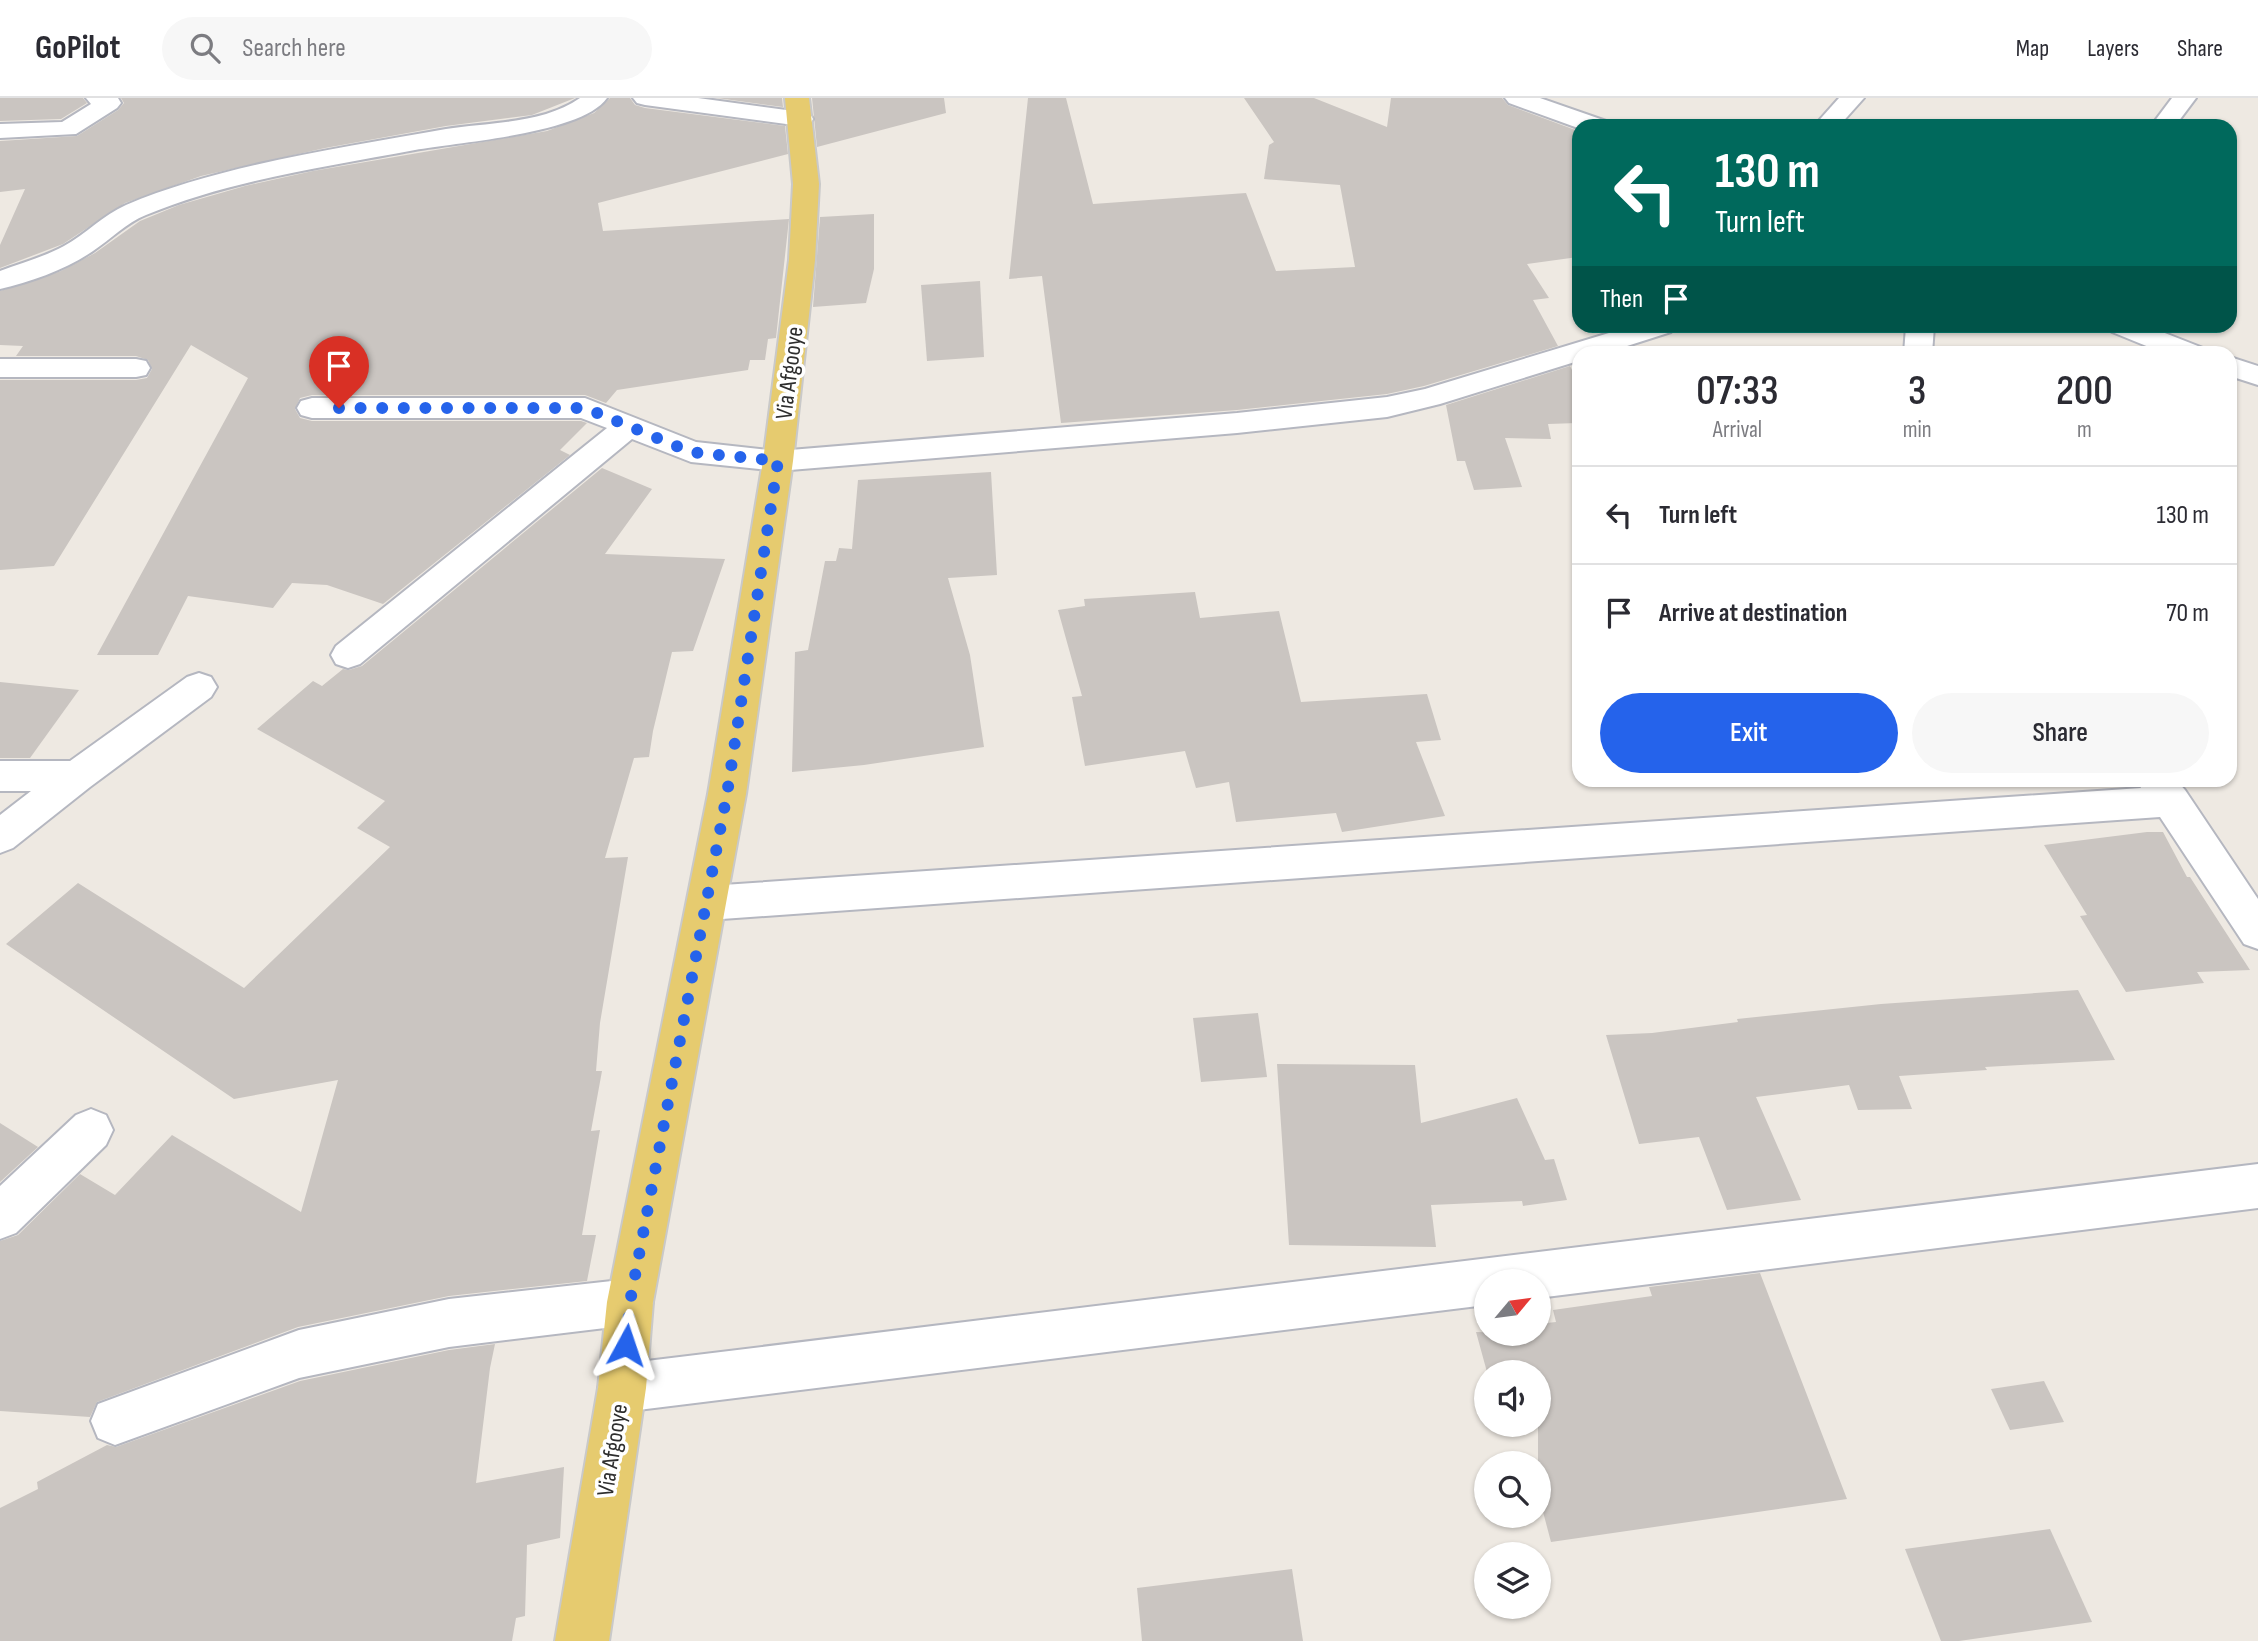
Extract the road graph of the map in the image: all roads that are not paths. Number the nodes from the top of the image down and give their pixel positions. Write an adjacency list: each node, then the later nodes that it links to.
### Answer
1 (98, 98): 11 (street)
2 (595, 98): 12 (street)
3 (645, 98): 7 (street)
4 (1517, 98): 8 (street)
5 (1852, 98): 9 (street)
6 (2185, 98): 10 (street)
7 (799, 108): 24 (main road, Via Afgooye)
8 (1577, 119)
9 (1832, 119)
10 (2168, 119)
11 (0, 131)
12 (0, 281)
13 (1639, 333): 15 (street)
14 (2140, 333): 16 (street)
15 (1597, 346)
16 (2173, 346)
17 (1572, 354): 24 (street)
18 (0, 368): 19 (street)
19 (136, 368)
20 (2237, 368): 21 (street)
21 (2258, 376)
22 (312, 408): 23 (street)
23 (628, 427): 24 (street); 25 (street)
24 (778, 461): 31 (main road, Via Afgooye)
25 (348, 655)
26 (199, 687): 28 (street)
27 (0, 776): 28 (street)
28 (77, 776): 30 (street)
29 (2164, 791): 31 (street); 32 (street)
30 (0, 837)
31 (708, 903): 38 (main road, Via Afgooye)
32 (2258, 932)
33 (91, 1130): 35 (street)
34 (2258, 1186): 36 (street)
35 (0, 1217)
36 (1551, 1274)
37 (1474, 1283): 39 (street)
38 (630, 1302): 39 (main road, Via Afgooye); 40 (street)
39 (622, 1388): 41 (main road, Via Afgooye)
40 (116, 1421)
41 (582, 1641)

